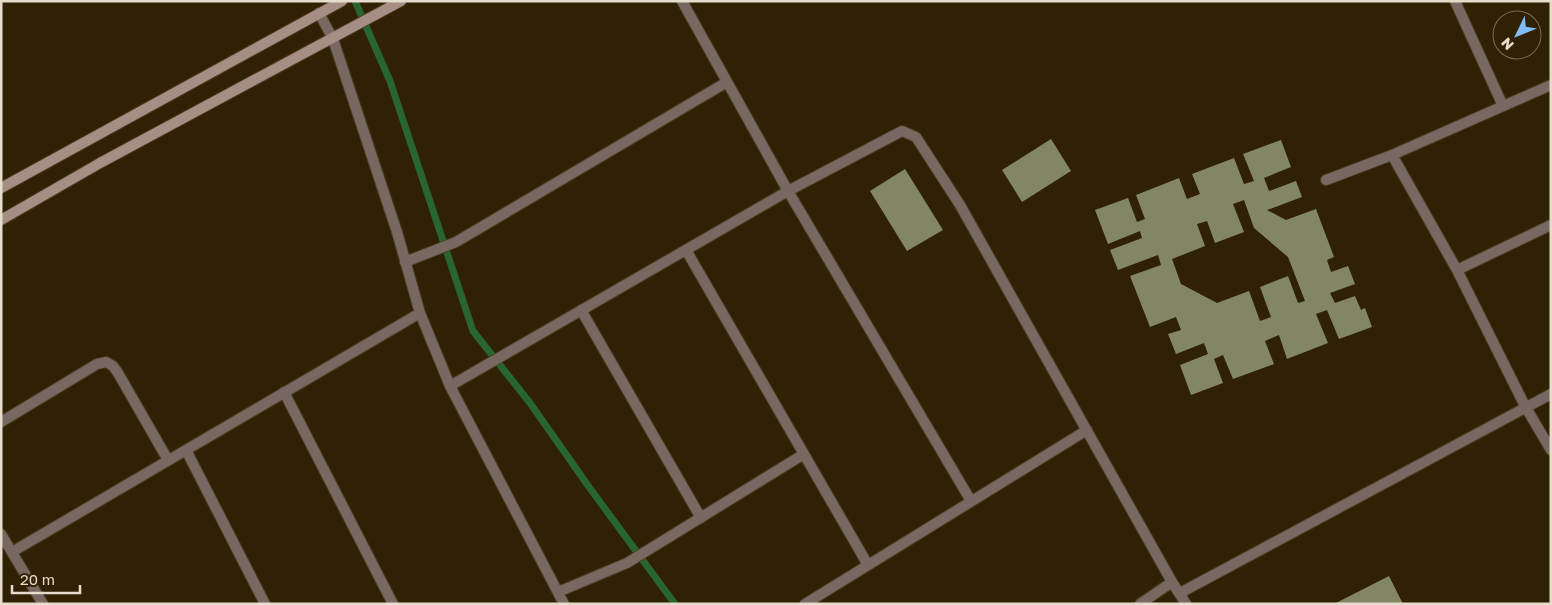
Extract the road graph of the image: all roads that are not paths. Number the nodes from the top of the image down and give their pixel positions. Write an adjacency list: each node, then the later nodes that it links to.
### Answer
1 (401, 1): 6 (street)
2 (682, 1): 7 (street)
3 (1455, 1): 9 (street)
4 (340, 2): 5 (street)
5 (319, 13): 6 (street); 12 (street)
6 (333, 39): 14 (street); 17 (street)
7 (727, 82): 13 (street); 17 (street)
8 (1551, 85): 9 (street)
9 (1503, 106): 10 (street)
10 (1392, 155): 11 (street); 18 (street)
11 (1326, 180)
12 (1, 188)
13 (788, 191): 16 (street); 26 (street); 31 (street)
14 (1, 220)
15 (1551, 225): 18 (street)
16 (686, 250): 19 (street); 29 (street)
17 (406, 262): 20 (street)
18 (1457, 270): 24 (street)
19 (581, 310): 21 (street); 32 (street)
20 (420, 313): 21 (street); 22 (street)
21 (450, 386): 37 (street)
22 (284, 392): 27 (street); 41 (street)
23 (1551, 394): 24 (street)
24 (1525, 406): 28 (street); 38 (street)
25 (1, 422): 30 (street)
26 (1086, 430): 31 (street); 36 (street)
27 (186, 450): 30 (street); 40 (street)
28 (1551, 450)
29 (804, 454): 32 (street); 35 (street)
30 (168, 460): 34 (street)
31 (972, 501): 35 (street)
32 (701, 518): 37 (street)
33 (1, 534): 34 (street)
34 (12, 552): 39 (street)
35 (868, 565): 43 (street)
36 (1172, 582): 38 (street); 44 (street)
37 (558, 592): 42 (street)
38 (1180, 593): 45 (street)
39 (43, 604)
40 (265, 604)
41 (393, 604)
42 (564, 604)
43 (805, 604)
44 (1140, 604)
45 (1186, 604)

